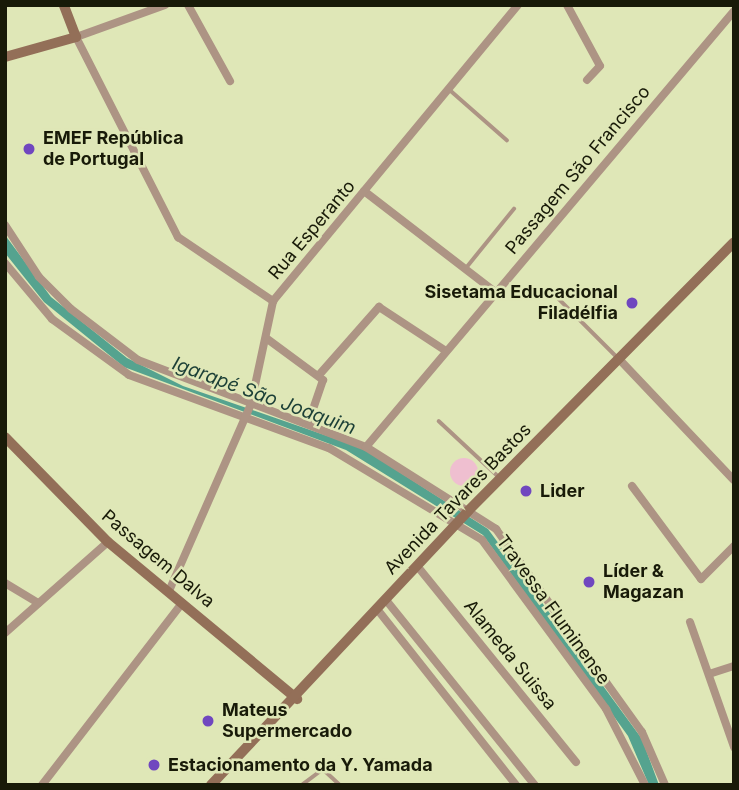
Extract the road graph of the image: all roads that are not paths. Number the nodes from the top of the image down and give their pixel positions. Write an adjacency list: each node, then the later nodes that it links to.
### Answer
1 (64, 5): 7 (main road)
2 (165, 5): 7 (street)
3 (188, 5): 10 (street)
4 (519, 5): 11 (street, Rua Esperanto)
5 (566, 5): 9 (street)
6 (734, 11): 19 (street, Passagem São Francisco)
7 (76, 37): 8 (main road); 21 (street)
8 (5, 57)
9 (587, 80)
10 (230, 81)
11 (450, 90): 12 (lane); 13 (street, Rua Esperanto)
12 (507, 140)
13 (364, 191): 18 (street); 21 (street, Rua Esperanto)
14 (514, 209): 18 (lane)
15 (5, 225): 26 (street)
16 (734, 242): 24 (main road, Avenida Tavares Bastos)
17 (5, 263): 27 (street, Travessa Fluminense)
18 (466, 268): 19 (street)
19 (495, 292): 23 (street, Passagem São Francisco)
20 (559, 299): 24 (lane)
21 (273, 301): 22 (street, Rua Esperanto)
22 (266, 338): 25 (street); 26 (street, Rua Esperanto)
23 (443, 349): 25 (street); 31 (street, Passagem São Francisco)
24 (619, 359): 32 (main road, Avenida Tavares Bastos); 33 (street)
25 (319, 374): 28 (street)
26 (251, 406): 27 (street, Rua Esperanto); 28 (street)
27 (246, 418): 35 (street, Travessa Fluminense); 40 (street, Rua Esperanto)
28 (309, 421): 31 (street)
29 (439, 421): 32 (lane)
30 (5, 437): 36 (main road, Passagem Dalva)
31 (366, 447): 35 (street)
32 (500, 478): 35 (main road, Avenida Tavares Bastos)
33 (734, 480)
34 (632, 486): 37 (street)
35 (462, 517): 38 (main road, Avenida Tavares Bastos); 58 (street, Travessa Fluminense); 59 (street)
36 (108, 542): 40 (main road, Passagem Dalva); 42 (street)
37 (734, 545)
38 (418, 567): 41 (main road, Avenida Tavares Bastos); 51 (street, Alameda Suissa)
39 (5, 583): 42 (street)
40 (169, 591): 43 (main road, Passagem Dalva)
41 (386, 600): 44 (main road, Avenida Tavares Bastos); 57 (street)
42 (38, 603): 46 (street)
43 (182, 603): 49 (main road, Passagem Dalva); 52 (street)
44 (377, 609): 49 (main road, Avenida Tavares Bastos); 56 (street)
45 (690, 622): 48 (street)
46 (5, 633)
47 (734, 666): 48 (street)
48 (709, 674): 50 (street)
49 (297, 699): 53 (main road, Avenida Tavares Bastos)
50 (734, 747)
51 (576, 762)
52 (42, 785)
53 (211, 785)
54 (302, 785): 55 (lane)
55 (340, 785)
56 (516, 785)
57 (535, 785)
58 (645, 785)
59 (665, 785)

